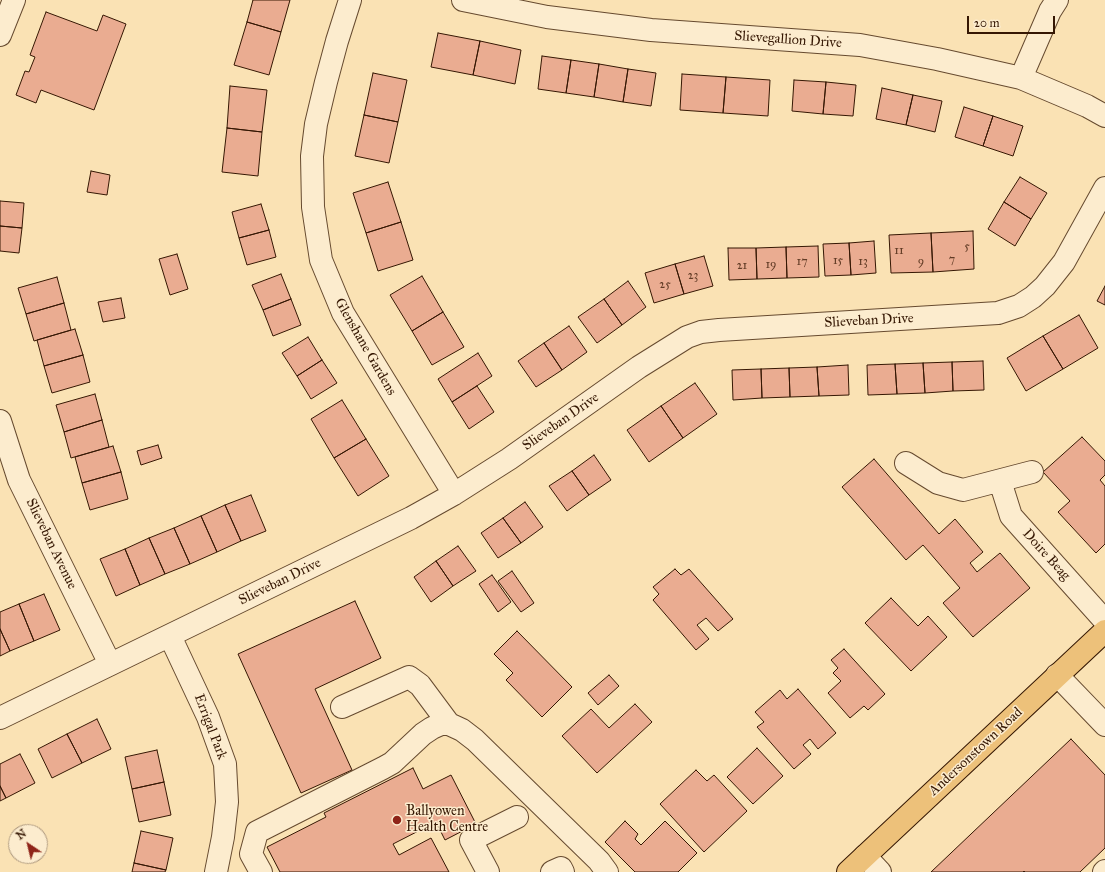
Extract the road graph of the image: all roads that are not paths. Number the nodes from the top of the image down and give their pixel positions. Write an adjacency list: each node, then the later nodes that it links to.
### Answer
1 (14, 0): 5 (street)
2 (350, 0): 13 (street, Glenshane Gardens)
3 (463, 0): 6 (street, Slievegallion Drive)
4 (1056, 0): 6 (street)
5 (0, 35)
6 (1021, 78): 7 (street, Slievegallion Drive)
7 (1105, 116)
8 (1105, 188): 13 (street, Slieveban Drive)
9 (0, 421): 17 (street, Slieveban Avenue)
10 (906, 463): 12 (street)
11 (1032, 472): 12 (street)
12 (1000, 481): 14 (street, Doire Beag)
13 (454, 494): 16 (street, Slieveban Drive)
14 (1105, 621)
15 (1105, 631): 18 (main road, Andersonstown Road)
16 (170, 636): 17 (street, Slieveban Drive); 25 (street, Errigal Park)
17 (110, 664): 20 (street, Slieveban Drive)
18 (1058, 675): 22 (street); 24 (main road, Andersonstown Road)
19 (342, 707): 21 (street)
20 (0, 718)
21 (448, 724): 26 (street); 30 (street)
22 (1105, 725)
23 (517, 817): 27 (street)
24 (865, 856): 31 (main road, Andersonstown Road); 32 (street)
25 (216, 872)
26 (261, 872)
27 (488, 872)
28 (552, 872): 29 (street)
29 (563, 872)
30 (607, 872)
31 (848, 872)
32 (880, 872)

